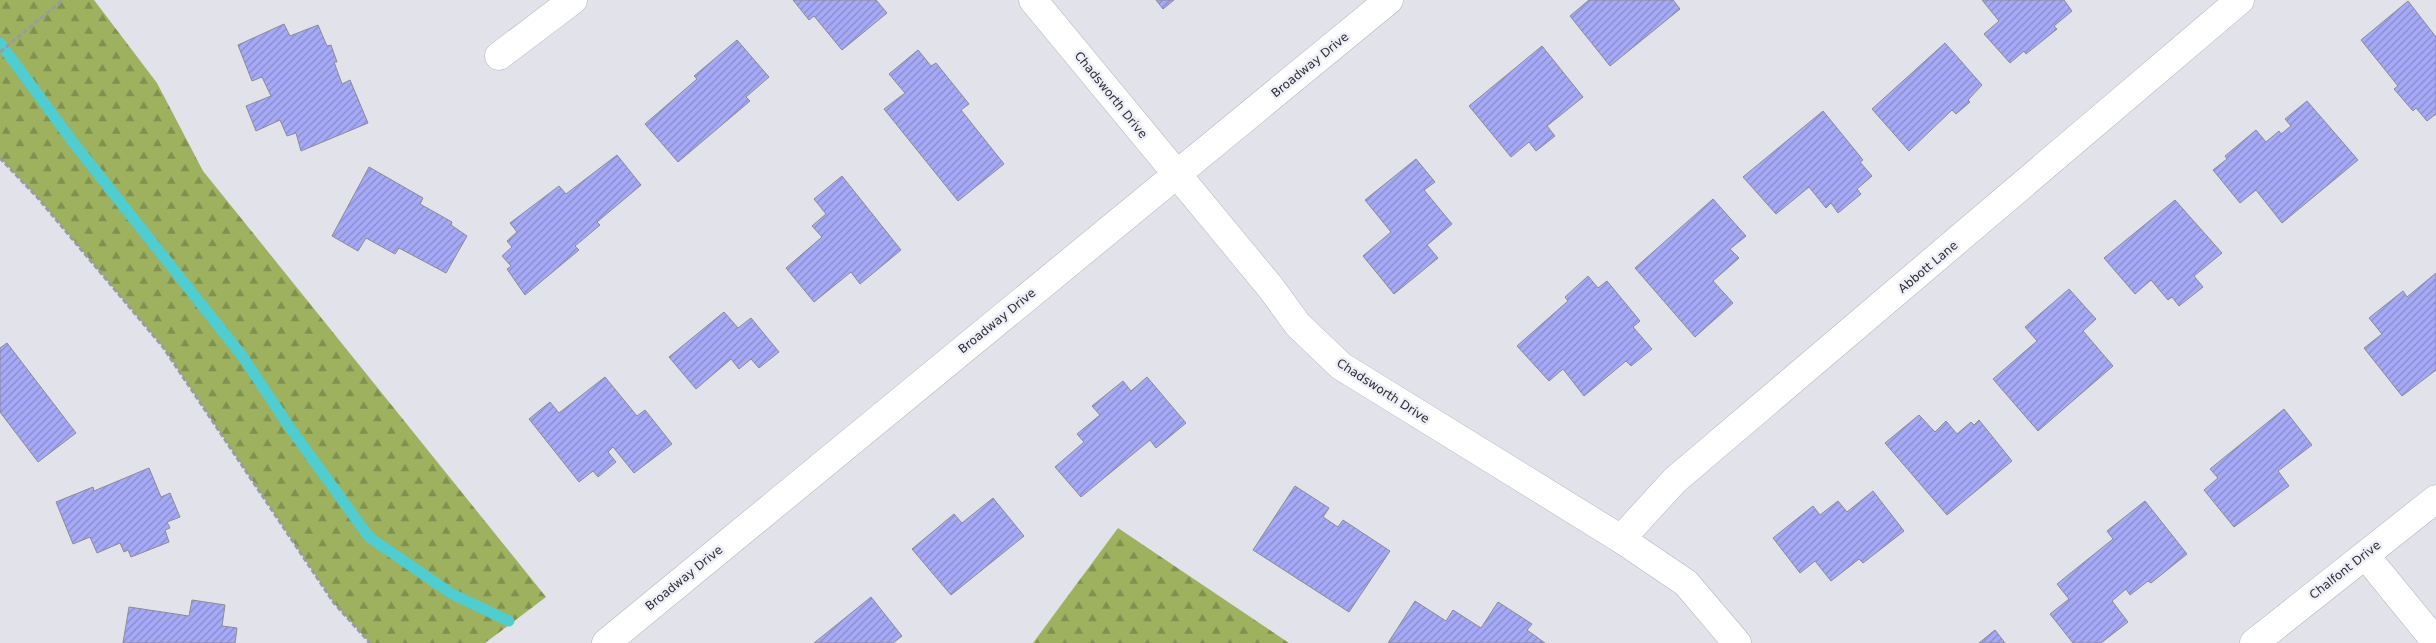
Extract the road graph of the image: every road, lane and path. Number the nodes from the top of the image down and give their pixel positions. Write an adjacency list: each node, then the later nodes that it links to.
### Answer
1 (63, 0): 6 (path)
2 (573, 0): 7 (street)
3 (1033, 0): 9 (street, Chadsworth Drive)
4 (1389, 0): 9 (street, Broadway Drive)
5 (2240, 0): 11 (street, Abbott Lane)
6 (0, 52)
7 (499, 56)
8 (0, 158): 14 (path)
9 (1176, 174): 11 (street, Chadsworth Drive); 15 (street, Broadway Drive)
10 (2436, 499): 12 (street, Chalfont Drive)
11 (1621, 539): 16 (street, Chadsworth Drive)
12 (2365, 555): 13 (street); 17 (street, Chalfont Drive)
13 (2436, 642)
14 (370, 643)
15 (606, 643)
16 (1737, 643)
17 (2254, 643)

